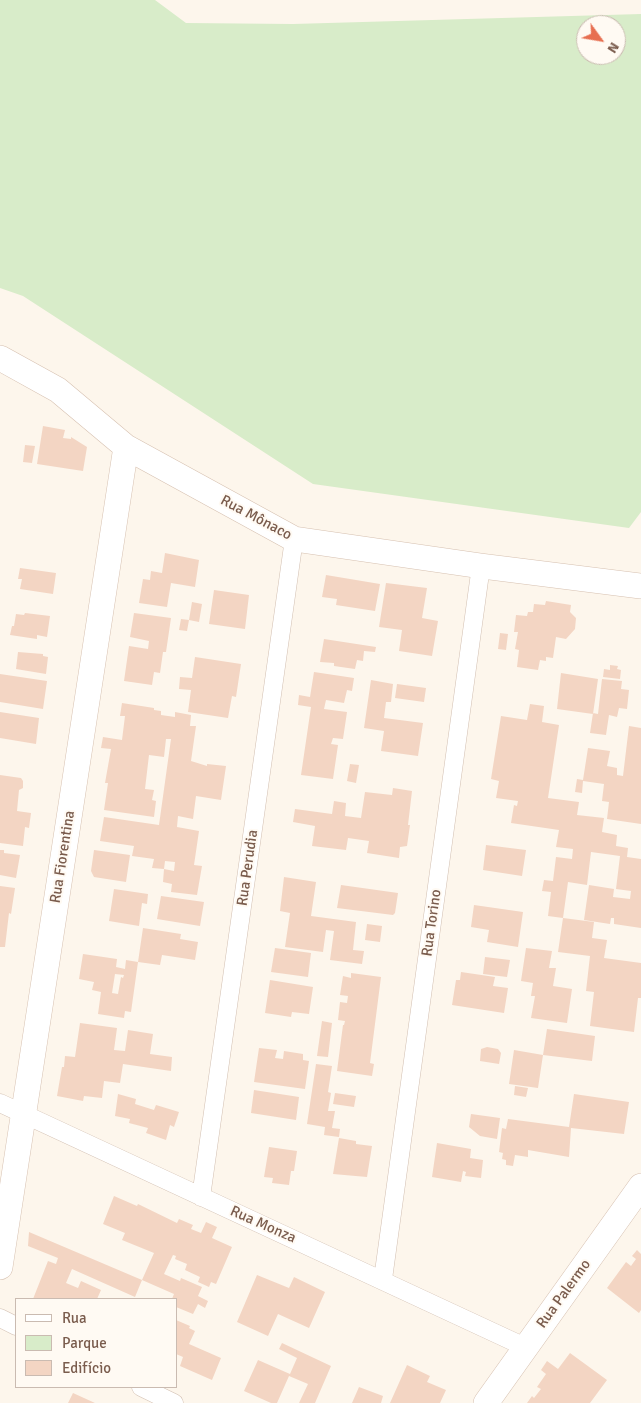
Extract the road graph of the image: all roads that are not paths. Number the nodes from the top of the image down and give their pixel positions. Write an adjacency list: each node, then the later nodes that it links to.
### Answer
1 (0, 358): 2 (street, Rua Mônaco)
2 (126, 447): 3 (street, Rua Mônaco); 7 (street, Rua Fiorentina)
3 (294, 539): 4 (street, Rua Mônaco); 9 (street, Rua Perudia)
4 (481, 566): 5 (street, Rua Mônaco); 11 (street, Rua Torino)
5 (641, 586)
6 (0, 1103): 7 (street, Rua Monza)
7 (24, 1114): 9 (street, Rua Monza); 10 (street, Rua Fiorentina)
8 (641, 1186): 14 (street, Rua Palermo)
9 (201, 1197): 11 (street, Rua Monza)
10 (0, 1267)
11 (382, 1279): 14 (street, Rua Monza)
12 (0, 1318): 13 (street)
13 (15, 1326)
14 (525, 1347): 17 (street, Rua Palermo)
15 (143, 1388): 16 (street)
16 (174, 1403)
17 (486, 1403)

